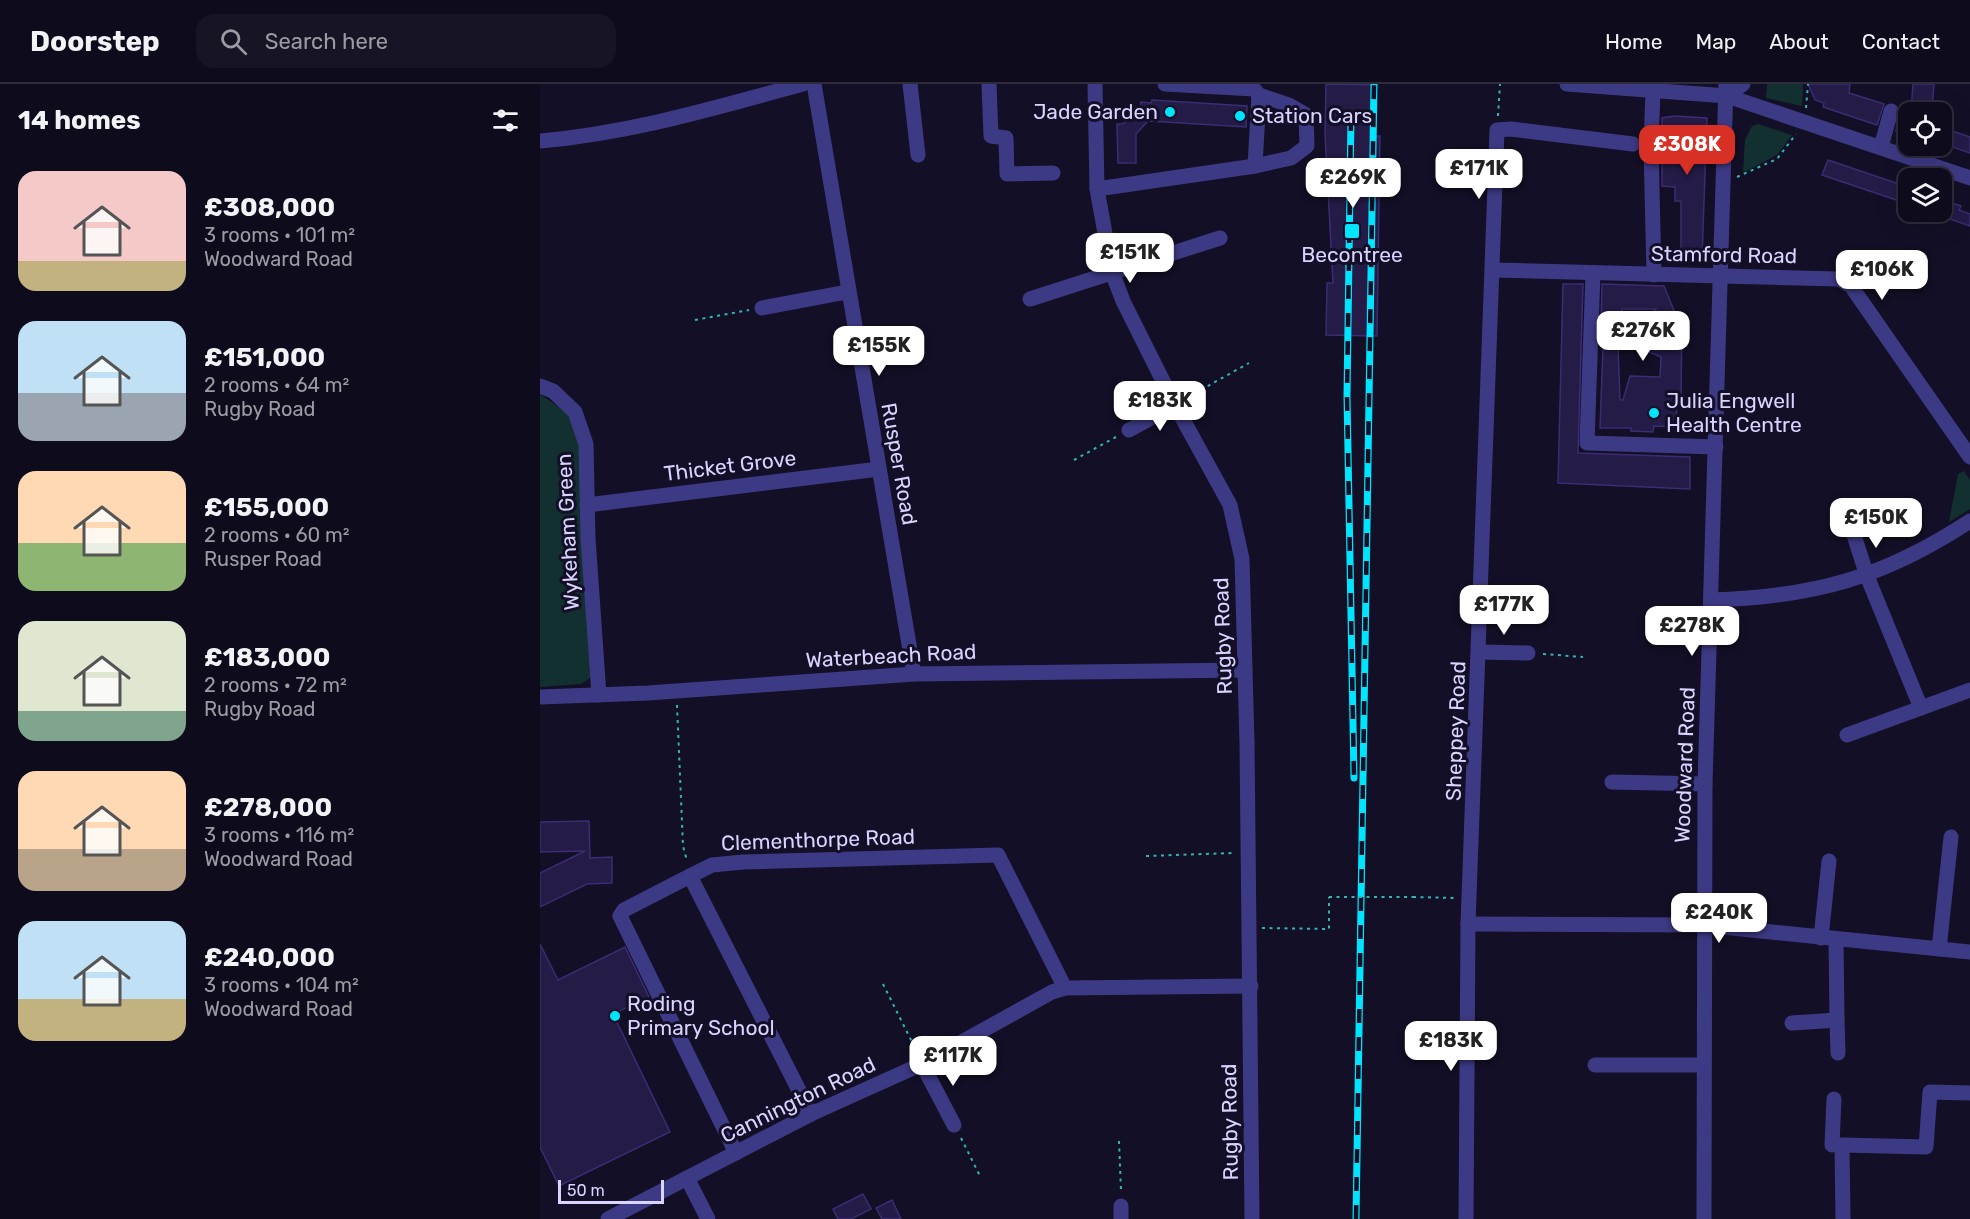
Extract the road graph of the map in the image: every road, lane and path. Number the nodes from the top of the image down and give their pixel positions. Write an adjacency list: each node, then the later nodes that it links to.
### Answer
1 (803, 84): 19 (street)
2 (814, 84): 34 (street, Rusper Road)
3 (910, 84): 22 (street)
4 (989, 84): 24 (street)
5 (1095, 84): 27 (street, Rugby Road)
6 (1165, 84): 14 (street)
7 (1500, 84): 15 (path)
8 (1567, 84): 11 (street)
9 (1743, 84): 12 (street)
10 (1808, 84): 16 (path)
11 (1637, 87): 13 (street)
12 (1726, 90): 13 (street); 21 (street); 25 (street, Woodward Road)
13 (1653, 91): 32 (street)
14 (1259, 95): 23 (street); 23 (street)
15 (1499, 107)
16 (1805, 111)
17 (1891, 111): 21 (street)
18 (1798, 132): 25 (path)
19 (540, 141)
20 (1633, 144): 29 (street, Sheppey Road)
21 (1881, 147): 26 (street)
22 (918, 155)
23 (1255, 166): 27 (street)
24 (1053, 173)
25 (1725, 178): 33 (street, Woodward Road)
26 (1970, 178)
27 (1097, 189): 30 (street, Rugby Road)
28 (1220, 238): 30 (street)
29 (1493, 270): 31 (street, Stamford Road); 51 (street, Sheppey Road)
30 (1112, 272): 35 (street); 40 (street, Rugby Road)
31 (1593, 273): 32 (street, Stamford Road); 42 (street)
32 (1654, 275): 33 (street, Stamford Road)
33 (1720, 277): 42 (street, Woodward Road); 43 (street, Stamford Road)
34 (847, 291): 36 (street); 45 (street, Rusper Road)
35 (1030, 299)
36 (762, 308): 37 (path)
37 (695, 320)
38 (1249, 363): 40 (path)
39 (540, 386): 46 (street, Wykeham Green)
40 (1175, 405): 41 (street); 54 (street, Rugby Road)
41 (1129, 430): 44 (path)
42 (1716, 447): 50 (street, Woodward Road)
43 (1970, 457)
44 (1074, 460)
45 (879, 469): 46 (street, Thicket Grove); 55 (street, Rusper Road)
46 (587, 505): 58 (street, Wykeham Green)
47 (1970, 521): 49 (street)
48 (1853, 532): 49 (street)
49 (1867, 576): 50 (street); 60 (street)
50 (1711, 600): 63 (street, Woodward Road)
51 (1480, 652): 52 (street); 69 (street, Sheppey Road)
52 (1528, 653): 53 (path)
53 (1583, 657)
54 (1245, 670): 55 (street, Waterbeach Road); 65 (street, Rugby Road)
55 (914, 674): 57 (street, Waterbeach Road)
56 (1970, 690): 60 (street)
57 (676, 691): 58 (street, Waterbeach Road); 68 (path)
58 (599, 695): 59 (street, Waterbeach Road)
59 (540, 697)
60 (1921, 708): 61 (street)
61 (1847, 735)
62 (1612, 782): 63 (street)
63 (1705, 784): 71 (street, Woodward Road)
64 (1951, 837): 74 (street)
65 (1248, 852): 66 (path); 72 (street, Rugby Road)
66 (1146, 856)
67 (1828, 861): 73 (street)
68 (690, 876): 78 (street, Clementhorpe Road); 87 (street); 91 (street)
69 (1470, 898): 70 (street, Sheppey Road); 72 (path, bridge)
70 (1468, 924): 71 (street); 98 (street, Sheppey Road)
71 (1702, 925): 73 (street); 84 (street, Woodward Road)
72 (1250, 928): 77 (street, Rugby Road)
73 (1828, 939): 74 (street); 79 (street)
74 (1939, 949): 75 (street)
75 (1970, 952)
76 (882, 984): 82 (path)
77 (1251, 986): 78 (street, Cannington Road); 97 (street, Rugby Road)
78 (1065, 988): 82 (street, Cannington Road)
79 (1836, 1020): 80 (street); 81 (street)
80 (1792, 1023)
81 (1838, 1053)
82 (922, 1064): 87 (street, Cannington Road); 88 (street)
83 (1595, 1065): 84 (street)
84 (1702, 1065): 99 (street, Woodward Road)
85 (1970, 1093): 90 (street)
86 (1834, 1099): 90 (street)
87 (812, 1114): 91 (street, Cannington Road)
88 (954, 1125): 92 (path)
89 (1119, 1141): 94 (path)
90 (1834, 1145): 100 (street)
91 (736, 1153): 93 (street, Cannington Road)
92 (980, 1176)
93 (687, 1178): 95 (street, Cannington Road); 96 (street)
94 (1121, 1213)
95 (608, 1219)
96 (708, 1219)
97 (1252, 1219)
98 (1466, 1219)
99 (1704, 1219)
100 (1843, 1219)

